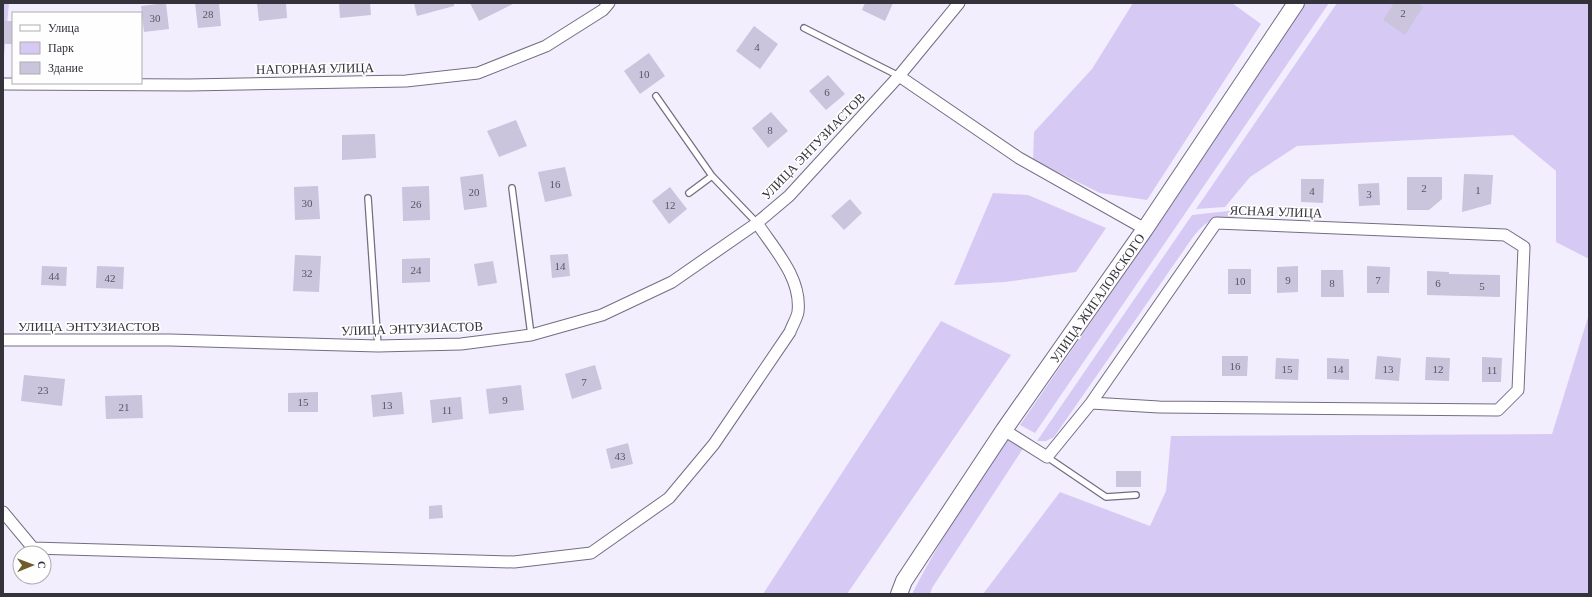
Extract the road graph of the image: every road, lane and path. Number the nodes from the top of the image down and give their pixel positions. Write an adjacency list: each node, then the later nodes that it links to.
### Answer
1 (609, 3): 6 (street, НАГОРНАЯ УЛИЦА)
2 (959, 3): 5 (street)
3 (1296, 3): 13 (main road, УЛИЦА ЖИГАЛОВСКОГО)
4 (804, 28): 5 (lane)
5 (899, 76): 12 (street, УЛИЦА ЭНТУЗИАСТОВ); 13 (street)
6 (3, 84)
7 (656, 96): 8 (lane)
8 (712, 176): 10 (lane); 12 (lane)
9 (512, 188): 14 (lane)
10 (689, 193)
11 (368, 198): 16 (lane)
12 (756, 223): 14 (street, УЛИЦА ЭНТУЗИАСТОВ); 21 (street)
13 (1145, 229): 18 (main road, УЛИЦА ЖИГАЛОВСКОГО)
14 (531, 335): 16 (street, УЛИЦА ЭНТУЗИАСТОВ)
15 (3, 340): 16 (street, УЛИЦА ЭНТУЗИАСТОВ)
16 (378, 346)
17 (1092, 403): 17 (street, ЯСНАЯ УЛИЦА); 19 (street, ЯСНАЯ УЛИЦА)
18 (1004, 430): 19 (street); 22 (main road, УЛИЦА ЖИГАЛОВСКОГО)
19 (1047, 457): 20 (lane)
20 (1136, 495)
21 (3, 512)
22 (898, 594)

